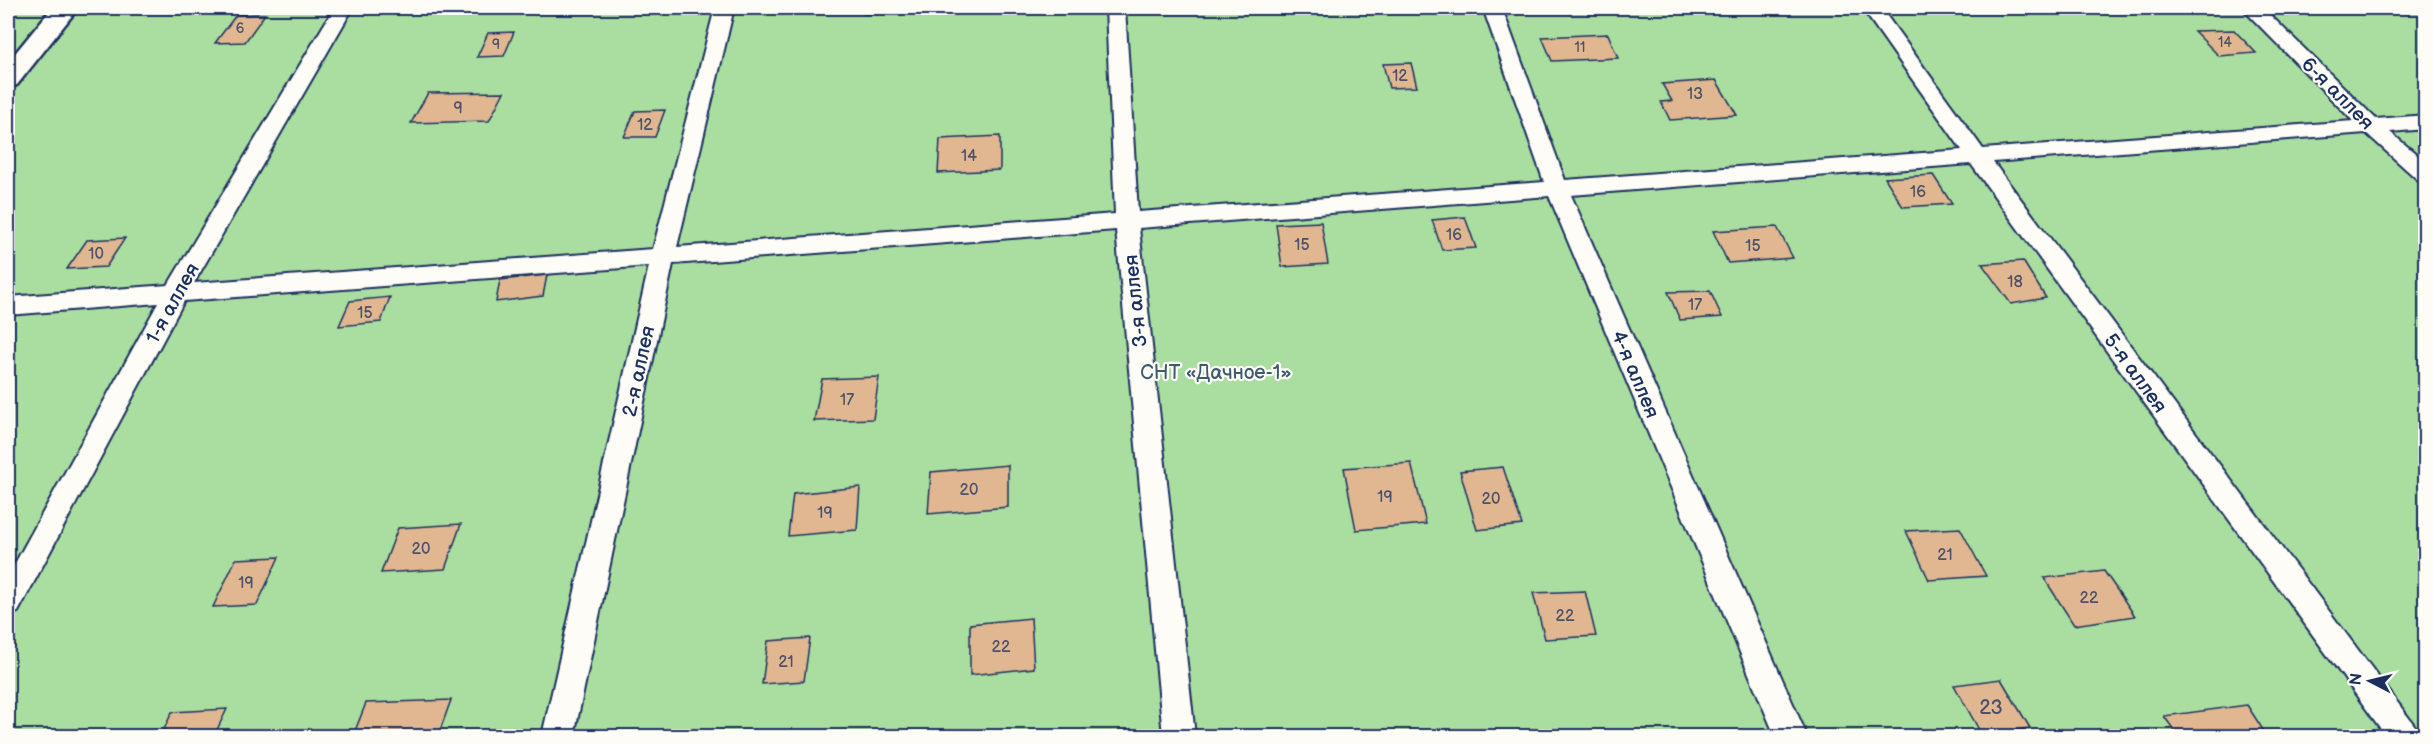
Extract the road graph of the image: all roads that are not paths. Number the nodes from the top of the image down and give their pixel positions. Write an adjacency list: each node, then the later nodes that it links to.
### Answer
1 (65, 8): 8 (street)
2 (343, 8): 16 (lane, 1-я аллея)
3 (724, 8): 15 (lane, 2-я аллея)
4 (1114, 8): 14 (lane, 3-я аллея)
5 (1492, 8): 13 (lane, 4-я аллея)
6 (1871, 8): 11 (lane, 5-я аллея)
7 (2252, 8): 10 (lane, 6-я аллея)
8 (8, 79)
9 (2426, 122): 10 (lane)
10 (2371, 126): 11 (lane); 12 (lane, 6-я аллея)
11 (1977, 156): 13 (lane); 22 (lane, 5-я аллея)
12 (2426, 176)
13 (1557, 188): 14 (lane); 21 (lane, 4-я аллея)
14 (1127, 221): 15 (lane); 20 (lane, 3-я аллея)
15 (663, 256): 16 (lane); 19 (lane, 2-я аллея)
16 (176, 293): 17 (lane); 18 (lane, 1-я аллея)
17 (8, 306)
18 (8, 603)
19 (558, 736)
20 (1179, 736)
21 (1791, 736)
22 (2404, 736)

